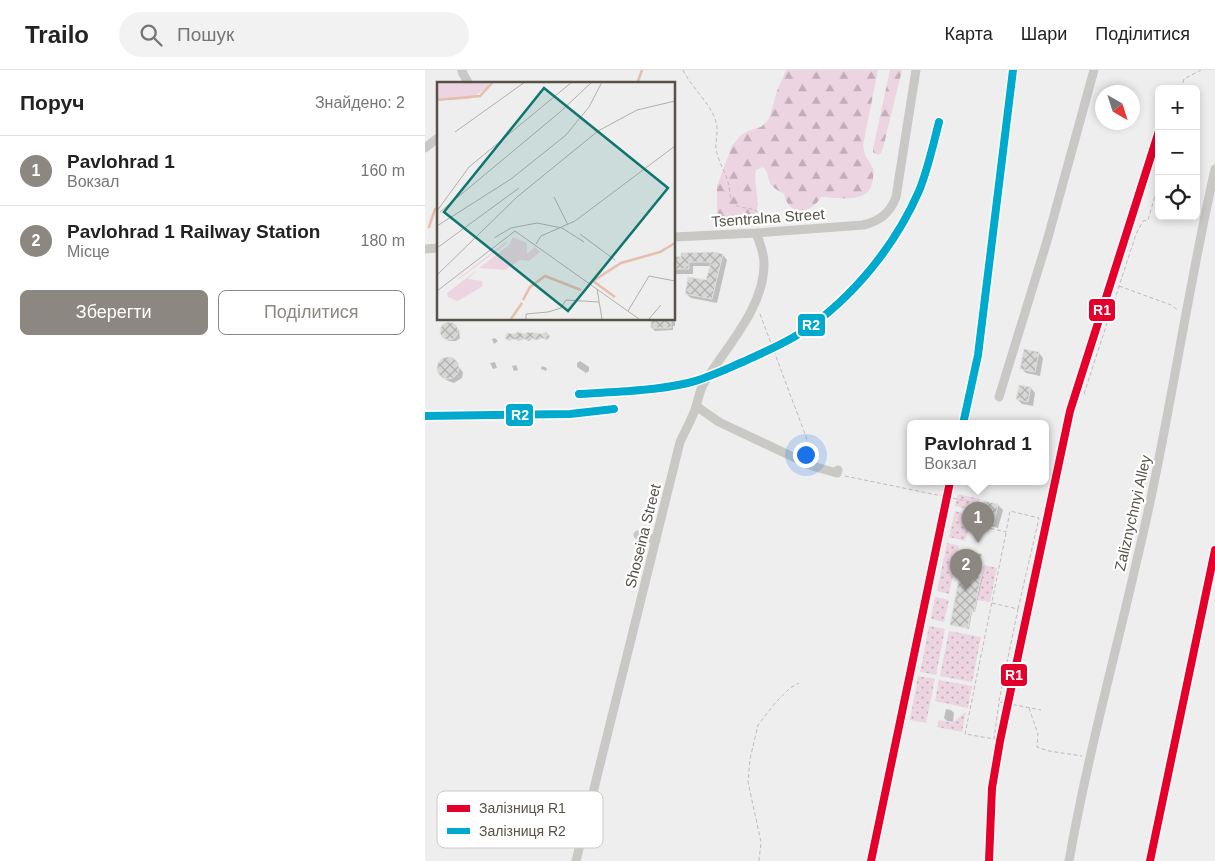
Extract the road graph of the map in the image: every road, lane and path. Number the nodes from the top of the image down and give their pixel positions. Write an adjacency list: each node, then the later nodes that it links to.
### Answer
1 (462, 70): 6 (street)
2 (683, 70): 12 (path)
3 (916, 70): 12 (street, Tsentralna Street)
4 (1094, 70): 18 (street)
5 (1201, 70): 7 (path)
6 (468, 82)
7 (1182, 85)
8 (437, 139): 9 (street)
9 (425, 148)
10 (1215, 169): 16 (street, Zaliznychnyi Alley)
11 (1155, 196): 14 (path)
12 (757, 233): 13 (street, Tsentralna Street); 15 (street, Shoseina Street)
13 (675, 237)
14 (1119, 285): 16 (path); 17 (path)
15 (755, 300): 19 (street, Shoseina Street); 20 (path)
16 (1185, 316): 31 (street, Zaliznychnyi Alley)
17 (1084, 394)
18 (999, 397)
19 (696, 406): 20 (street); 24 (street, Shoseina Street)
20 (818, 468): 21 (street)
21 (837, 472): 22 (path)
22 (1006, 532): 25 (path); 26 (path)
23 (638, 535): 24 (street)
24 (656, 540): 32 (street, Shoseina Street)
25 (992, 602): 26 (path); 28 (path)
26 (1018, 609): 28 (path)
27 (799, 682): 35 (path)
28 (999, 702): 29 (path)
29 (1029, 708): 30 (path); 31 (path)
30 (1041, 710)
31 (1090, 758): 36 (street, Zaliznychnyi Alley)
32 (593, 791)
33 (579, 848): 34 (street, Shoseina Street)
34 (576, 861)
35 (759, 861)
36 (1069, 861)

